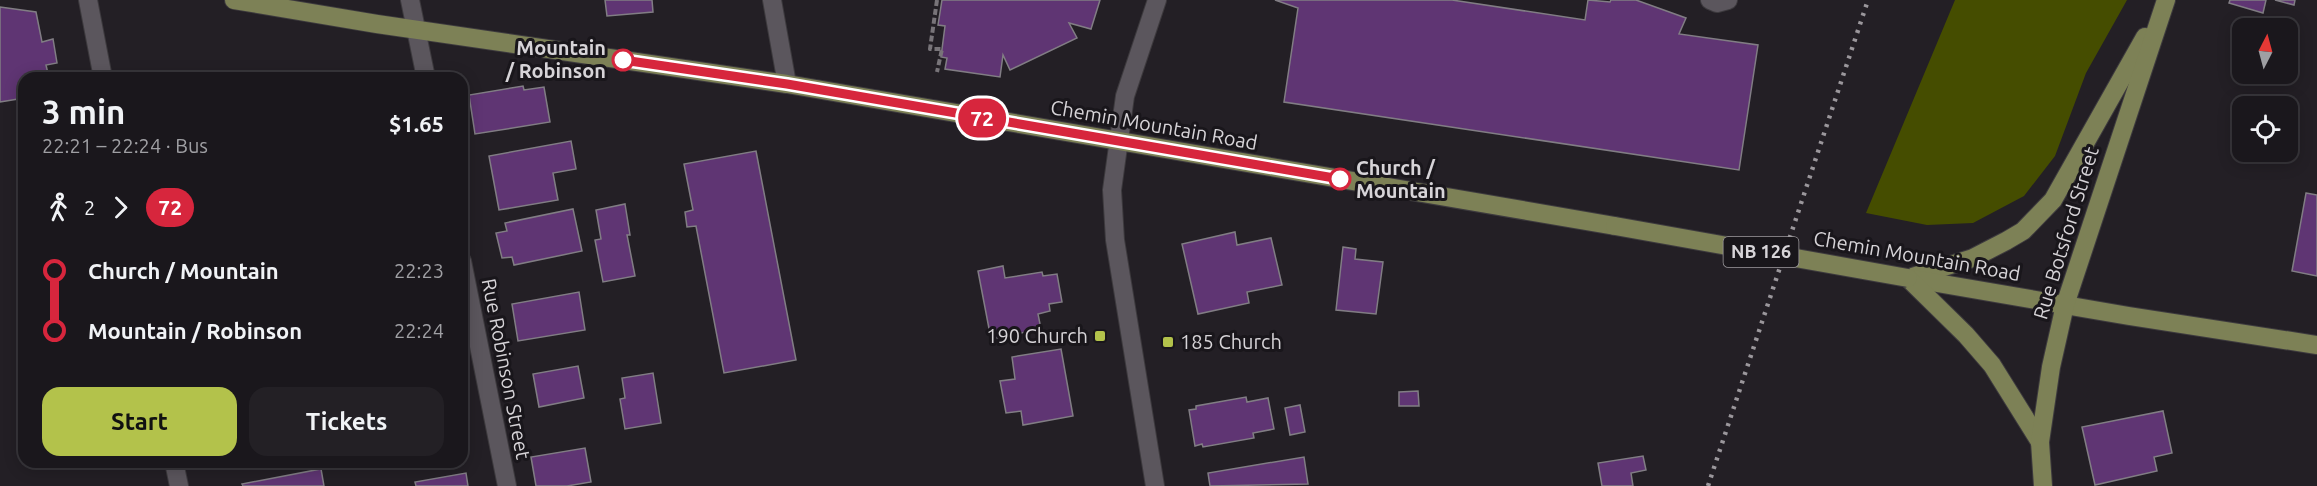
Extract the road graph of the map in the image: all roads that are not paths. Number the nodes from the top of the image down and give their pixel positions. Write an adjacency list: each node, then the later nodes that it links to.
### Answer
1 (88, 0): 10 (street)
2 (234, 0): 9 (main road, Chemin Mountain Road / NB 126)
3 (410, 0): 9 (street)
4 (772, 0): 12 (street)
5 (1157, 0): 13 (street)
6 (1710, 0): 7 (street)
7 (1728, 0)
8 (2165, 1): 14 (main road); 16 (main road, Rue Botsford Street)
9 (415, 29): 11 (street); 12 (main road, Chemin Mountain Road / NB 126)
10 (102, 72)
11 (425, 72)
12 (787, 84): 13 (main road, Chemin Mountain Road / NB 126)
13 (1117, 141): 14 (main road, Chemin Mountain Road / NB 126, bridge); 22 (street)
14 (1908, 278): 16 (main road, Chemin Mountain Road / NB 126); 18 (main road)
15 (468, 291): 21 (street, Rue Robinson Street)
16 (2065, 305): 17 (main road, NB 126); 18 (main road, Rue Botsford Street)
17 (2317, 345)
18 (2040, 442): 23 (main road, Rue Botsford Street)
19 (175, 468): 20 (street)
20 (179, 486)
21 (507, 486)
22 (1155, 486)
23 (2043, 486)

